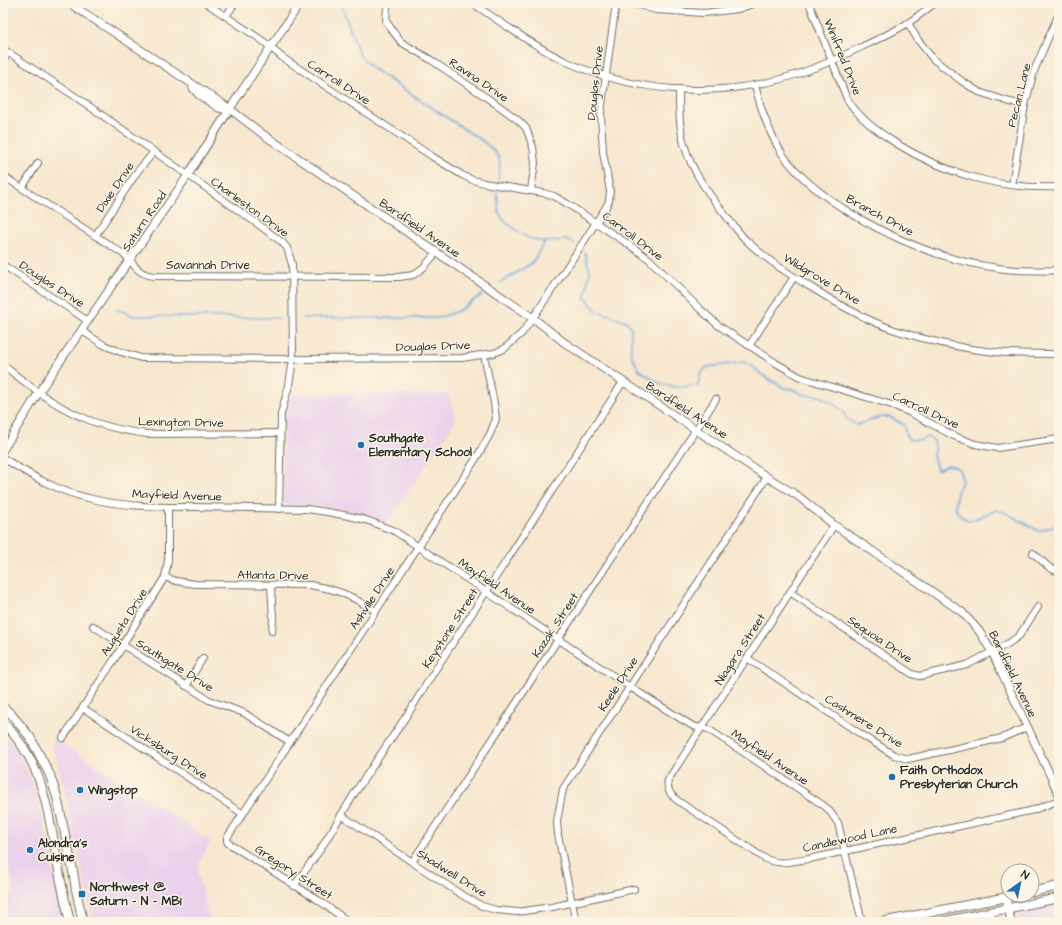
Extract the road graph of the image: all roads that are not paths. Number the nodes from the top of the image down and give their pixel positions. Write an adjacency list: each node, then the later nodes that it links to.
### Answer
1 (69, 3): 23 (street, Bardfield Avenue)
2 (206, 3): 13 (street, Carroll Drive)
3 (235, 3): 13 (street)
4 (300, 3): 15 (street, Saturn Road)
5 (389, 3): 31 (street, Ravina Drive)
6 (472, 3): 19 (street)
7 (616, 3): 19 (street, Douglas Drive)
8 (632, 3): 9 (street)
9 (756, 3)
10 (809, 3): 18 (street, Winifred Drive)
11 (935, 3): 14 (street)
12 (1059, 14): 22 (street, Pecan Lane)
13 (226, 16): 15 (street, Carroll Drive)
14 (908, 23): 18 (street); 22 (street)
15 (271, 48): 23 (street, Saturn Road); 31 (street, Carroll Drive)
16 (6, 51): 17 (street); 24 (street, Charleston Drive)
17 (3, 61)
18 (831, 61): 20 (street); 28 (street, Winifred Drive)
19 (606, 76): 21 (street); 32 (street, Douglas Drive)
20 (755, 85): 21 (street); 37 (street, Branch Drive)
21 (679, 89): 39 (street, Wildgrove Drive)
22 (1025, 105): 28 (street, Pecan Lane)
23 (229, 110): 26 (street, Saturn Road); 34 (street, Bardfield Avenue)
24 (154, 152): 26 (street, Charleston Drive); 33 (street, Dixie Drive)
25 (38, 163): 30 (street)
26 (188, 175): 35 (street, Saturn Road); 38 (street, Charleston Drive)
27 (3, 176): 30 (street, Savannah Drive)
28 (1012, 185): 29 (street, Winifred Drive)
29 (1059, 187)
30 (22, 188): 33 (street, Savannah Drive)
31 (531, 190): 32 (street, Carroll Drive)
32 (596, 222): 40 (street, Douglas Drive); 43 (street, Carroll Drive)
33 (95, 236): 35 (street, Savannah Drive)
34 (436, 253): 38 (street, Savannah Drive); 40 (street, Bardfield Avenue)
35 (130, 260): 38 (street, Savannah Drive); 41 (street, Saturn Road)
36 (3, 265): 41 (street, Douglas Drive)
37 (1059, 270)
38 (292, 277): 46 (street, Charleston Drive)
39 (794, 277): 43 (street); 44 (street, Wildgrove Drive)
40 (533, 318): 45 (street, Douglas Drive); 48 (street, Bardfield Avenue)
41 (88, 321): 42 (street, Saturn Road)
42 (82, 331): 46 (street, Douglas Drive); 49 (street, Saturn Road)
43 (749, 346): 53 (street, Carroll Drive)
44 (1059, 354)
45 (484, 355): 46 (street, Douglas Drive); 60 (street, Ashville Drive)
46 (293, 359): 52 (street, Charleston Drive)
47 (3, 365): 49 (street, Lexington Drive)
48 (623, 382): 51 (street, Bardfield Avenue); 66 (street, Keystone Street)
49 (39, 392): 52 (street, Lexington Drive); 54 (street, Saturn Road)
50 (716, 399): 51 (street, Kazak Street)
51 (696, 429): 56 (street, Bardfield Avenue); 71 (street, Kazak Street)
52 (280, 433): 58 (street, Charleston Drive)
53 (1059, 439)
54 (3, 450)
55 (3, 458): 57 (street, Mayfield Avenue)
56 (767, 477): 59 (street, Bardfield Avenue); 77 (street, Keele Drive)
57 (168, 507): 58 (street, Mayfield Avenue); 63 (street, Augusta Drive)
58 (280, 509): 60 (street, Mayfield Avenue)
59 (834, 525): 65 (street, Niagara Street); 73 (street, Bardfield Avenue)
60 (418, 547): 66 (street, Mayfield Avenue); 68 (street, Ashville Drive)
61 (1033, 553): 62 (street)
62 (1059, 572)
63 (165, 577): 64 (street, Atlanta Drive); 72 (street, Augusta Drive)
64 (271, 586): 68 (street, Atlanta Drive); 70 (street)
65 (790, 592): 73 (street, Sequoia Drive); 75 (street, Niagara Street)
66 (486, 593): 71 (street, Mayfield Avenue); 89 (street, Keystone Street)
67 (1038, 607): 73 (street, Sequoia Drive)
68 (376, 611): 84 (street, Ashville Drive)
69 (93, 626): 72 (street, Southgate Drive)
70 (272, 631)
71 (558, 640): 77 (street, Mayfield Avenue); 92 (street, Kazak Street)
72 (124, 646): 76 (street, Southgate Drive); 79 (street, Augusta Drive)
73 (992, 652): 82 (street, Bardfield Avenue)
74 (203, 658): 76 (street)
75 (747, 658): 81 (street, Niagara Street); 82 (street, Cashmere Drive)
76 (186, 686): 84 (street, Southgate Drive)
77 (630, 687): 81 (street, Mayfield Avenue); 101 (street, Keele Drive)
78 (3, 706): 93 (main road)
79 (83, 708): 83 (street, Augusta Drive); 88 (street, Vicksburg Drive)
80 (3, 723): 94 (main road)
81 (702, 727): 85 (street, Niagara Street); 91 (street, Mayfield Avenue)
82 (1027, 727): 86 (street, Bardfield Avenue)
83 (63, 738)
84 (290, 742): 88 (street, Ashville Drive)
85 (667, 786): 91 (street, Candlewood Lane)
86 (1059, 794)
87 (1059, 800): 91 (street, Candlewood Lane)
88 (243, 814): 90 (street, Ashville Drive)
89 (341, 815): 92 (street, Shadwell Drive); 95 (street, Keystone Street)
90 (227, 841): 95 (street, Gregory Street)
91 (844, 850): 108 (street, Mayfield Avenue)
92 (412, 862): 101 (street, Shadwell Drive)
93 (73, 871): 94 (main road); 105 (main road)
94 (60, 877): 104 (main road)
95 (294, 886): 106 (street, Gregory Street)
96 (1059, 886): 98 (main road)
97 (634, 889): 101 (street, Shadwell Drive)
98 (1040, 890)
99 (1000, 898): 109 (main road)
100 (1059, 898): 103 (main road)
101 (572, 903): 107 (street, Keele Drive)
102 (1007, 903): 103 (street)
103 (1008, 908): 110 (main road); 111 (street)
104 (70, 922)
105 (83, 922)
106 (349, 922)
107 (576, 922)
108 (862, 922)
109 (882, 922)
110 (941, 922)
111 (1011, 922)

